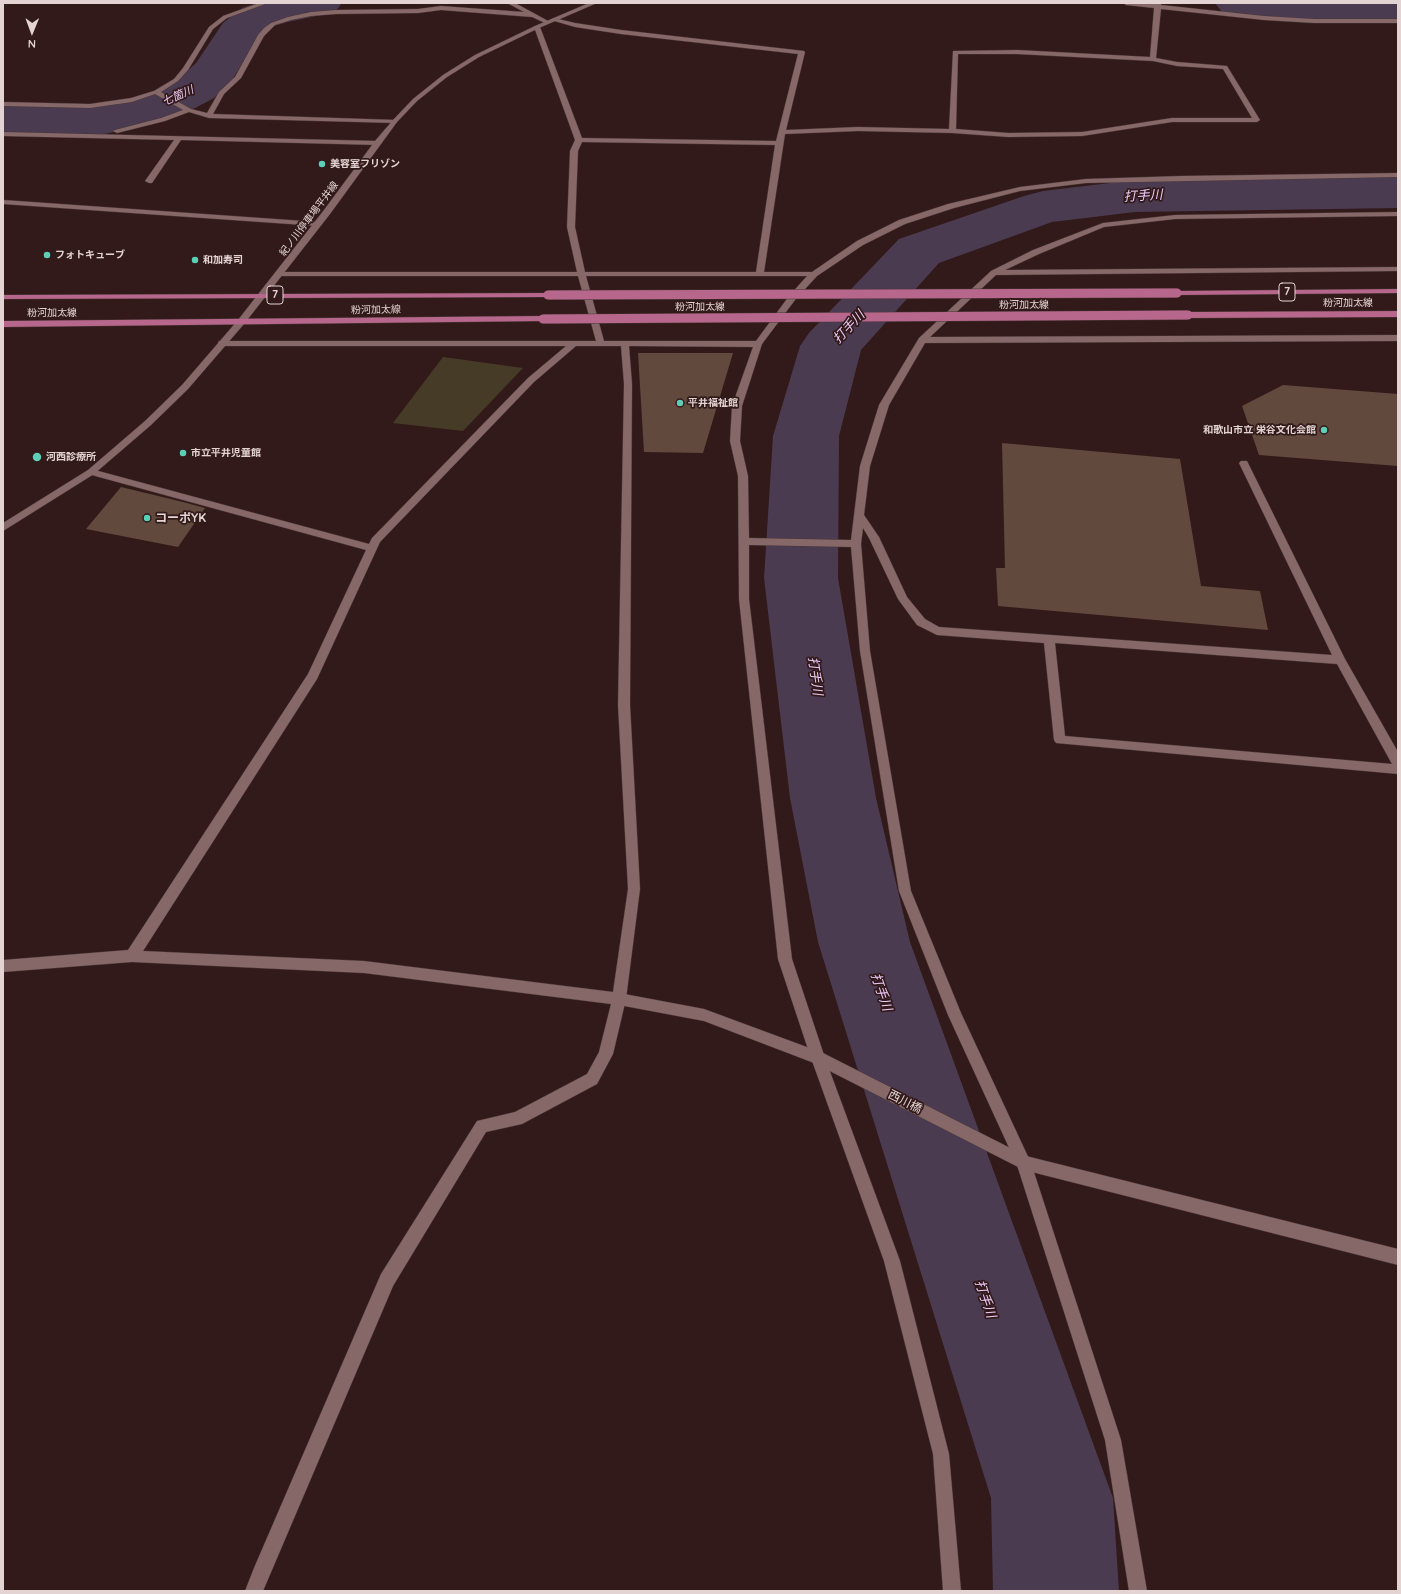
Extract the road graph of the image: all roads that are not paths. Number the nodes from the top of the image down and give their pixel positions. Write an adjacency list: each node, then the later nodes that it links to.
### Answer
1 (265, 3): 11 (street)
2 (510, 3): 6 (street)
3 (594, 3): 7 (street, 紀ノ川停車場平井線)
4 (1126, 3): 5 (street)
5 (1158, 5): 8 (street); 10 (street)
6 (534, 15): 7 (street); 14 (street)
7 (551, 21): 9 (street, 紀ノ川停車場平井線); 16 (street)
8 (1398, 21)
9 (537, 27): 15 (street, 紀ノ川停車場平井線); 21 (street)
10 (1153, 59): 17 (street); 17 (street)
11 (159, 93): 12 (street); 13 (street)
12 (3, 104)
13 (186, 109): 14 (street); 19 (street)
14 (209, 116): 15 (street)
15 (395, 121): 22 (street, 紀ノ川停車場平井線)
16 (782, 132): 17 (street); 23 (street)
17 (952, 132)
18 (3, 134): 19 (street)
19 (81, 136): 20 (street)
20 (178, 138): 22 (street); 25 (street)
21 (579, 140): 23 (street); 30 (street)
22 (378, 143): 28 (street, 紀ノ川停車場平井線)
23 (779, 143): 33 (street)
24 (1398, 176): 34 (street)
25 (149, 181)
26 (3, 202): 28 (street)
27 (1398, 214): 31 (street)
28 (318, 224): 32 (street, 紀ノ川停車場平井線)
29 (1398, 269): 31 (street)
30 (581, 273): 32 (street); 33 (street); 45 (street)
31 (994, 273): 42 (street)
32 (280, 274): 36 (street, 紀ノ川停車場平井線)
33 (760, 274): 34 (street)
34 (814, 274): 47 (street)
35 (1398, 291): 36 (main road, 粉河加太線 / 7, bridge)
36 (264, 295): 37 (main road, 粉河加太線 / 7); 39 (street, 紀ノ川停車場平井線)
37 (3, 297)
38 (1398, 314): 39 (main road, 粉河加太線 / 7, bridge)
39 (241, 322): 40 (main road, 粉河加太線 / 7); 43 (street, 紀ノ川停車場平井線)
40 (3, 324)
41 (1398, 338): 42 (street)
42 (922, 340): 50 (street)
43 (222, 343): 44 (street); 49 (street, 紀ノ川停車場平井線)
44 (573, 344): 45 (street); 54 (street)
45 (601, 344): 46 (street)
46 (625, 344): 47 (street); 61 (street)
47 (758, 344): 52 (street)
48 (1244, 463): 56 (street)
49 (91, 472): 51 (street, 紀ノ川停車場平井線); 54 (street)
50 (859, 516): 53 (street); 55 (street)
51 (3, 528)
52 (744, 541): 53 (street); 62 (street)
53 (856, 544): 63 (street)
54 (372, 548): 59 (street)
55 (1050, 639): 56 (street); 58 (street)
56 (1340, 660): 57 (street)
57 (1398, 763)
58 (1398, 769)
59 (132, 956): 60 (street, 西川橋); 61 (street, 西川橋)
60 (3, 966)
61 (619, 999): 62 (street, 西川橋); 65 (street)
62 (818, 1058): 63 (street, 西川橋); 66 (street)
63 (1024, 1163): 64 (street, 西川橋); 67 (street)
64 (1398, 1258)
65 (254, 1591)
66 (952, 1591)
67 (1138, 1591)

